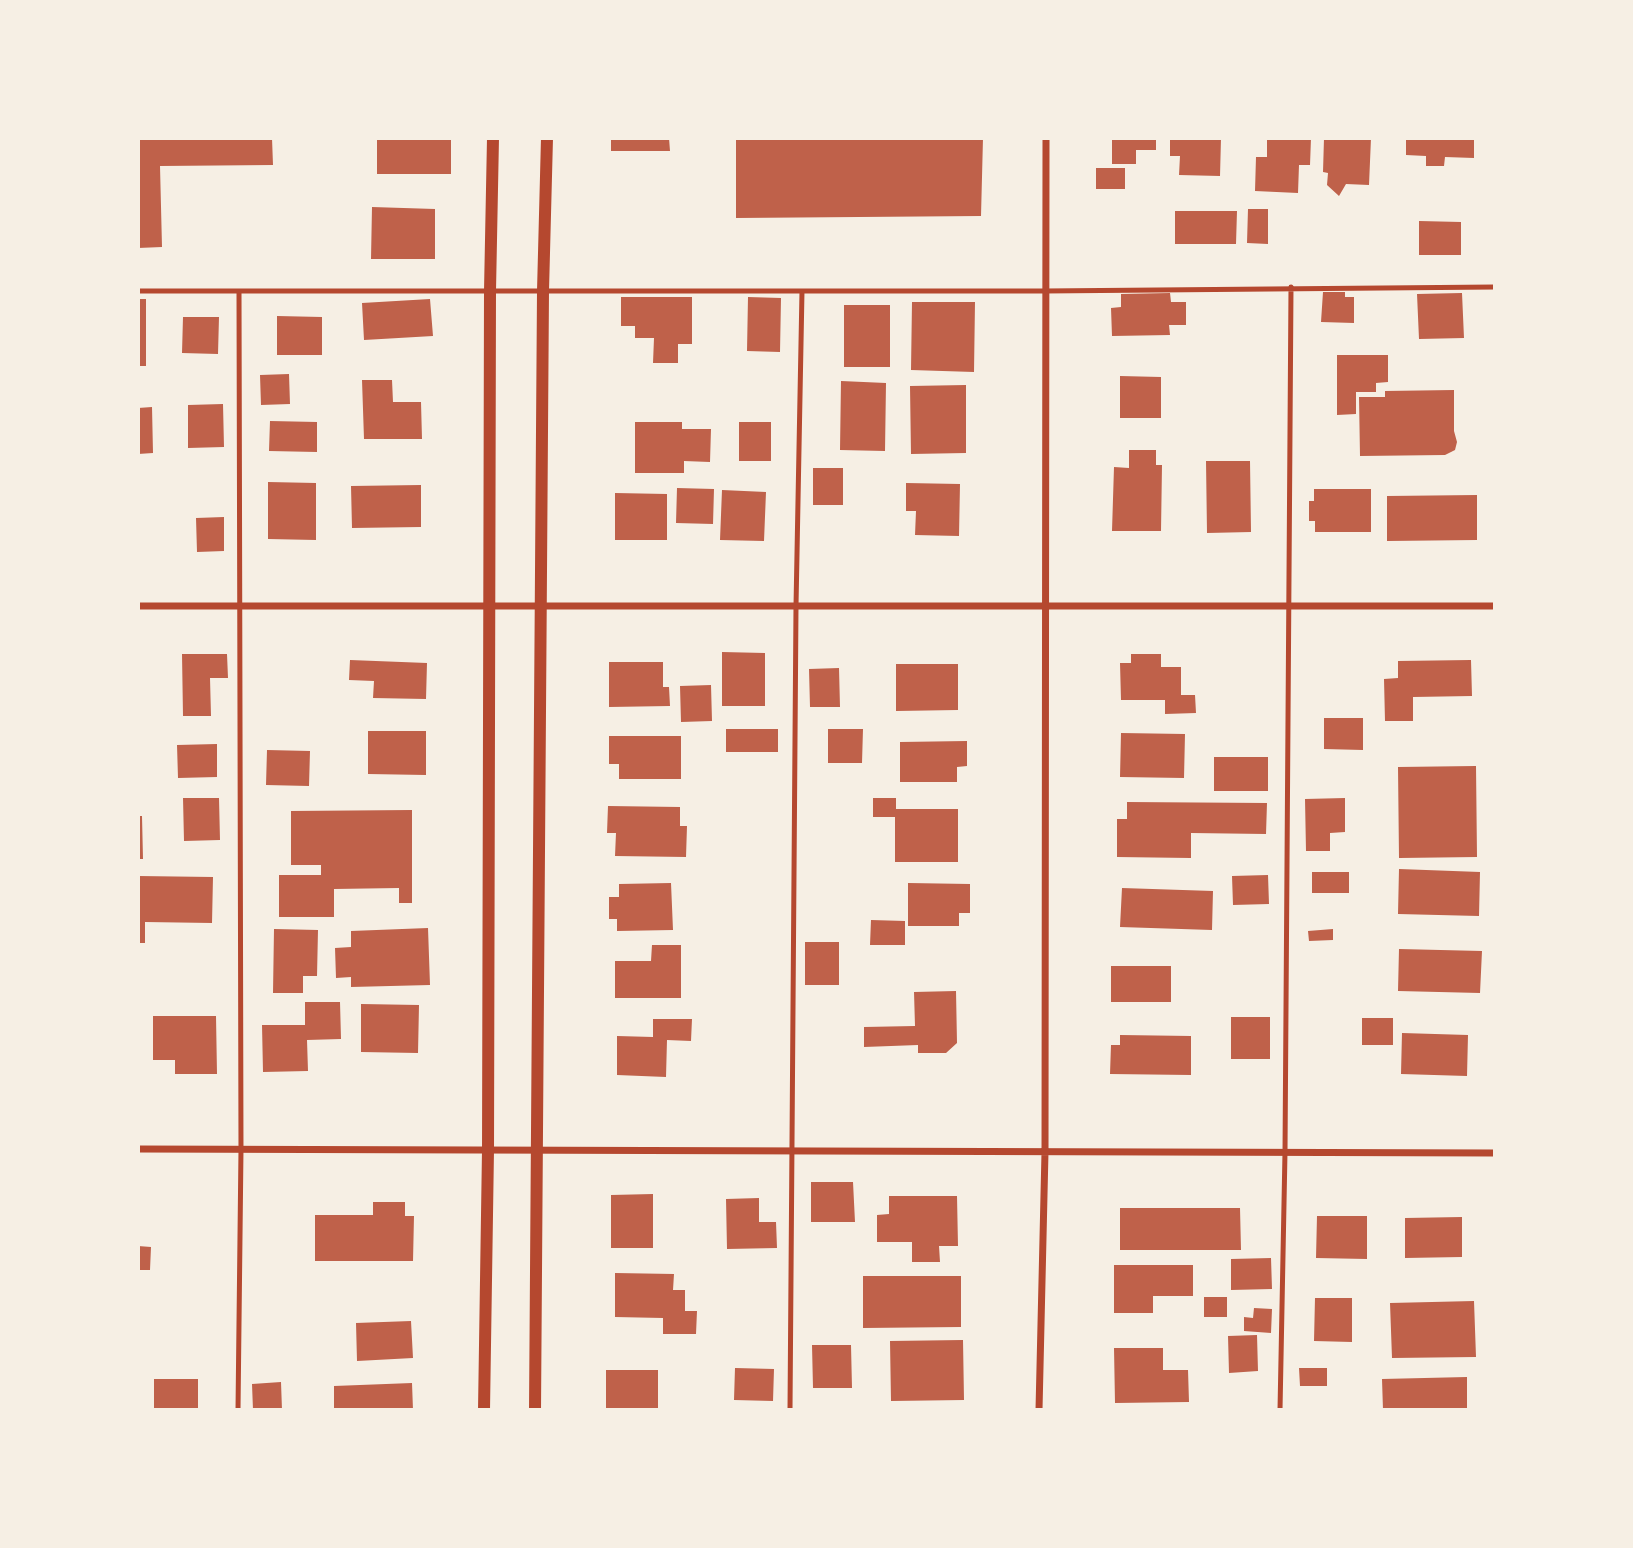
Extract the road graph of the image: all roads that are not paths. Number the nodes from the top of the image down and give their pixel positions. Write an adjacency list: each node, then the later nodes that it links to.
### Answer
1 (493, 138): 8 (street)
2 (547, 138): 9 (street)
3 (1046, 138): 11 (street)
4 (1292, 287): 5 (lane); 11 (lane); 18 (lane)
5 (1495, 287)
6 (138, 291): 7 (lane)
7 (239, 291): 8 (lane); 13 (lane)
8 (490, 291): 9 (lane); 14 (street)
9 (543, 291): 10 (lane); 15 (street)
10 (802, 291): 11 (lane); 16 (lane)
11 (1045, 291): 17 (street)
12 (138, 606): 13 (street)
13 (241, 606): 14 (street); 21 (lane)
14 (490, 606): 15 (street); 22 (street)
15 (540, 606): 16 (street); 23 (street)
16 (796, 606): 17 (street); 24 (lane)
17 (1045, 606): 18 (street); 25 (street)
18 (1290, 606): 19 (street); 26 (lane)
19 (1495, 606)
20 (138, 1149): 21 (street)
21 (241, 1149): 22 (street); 28 (lane)
22 (488, 1150): 23 (street); 29 (street)
23 (537, 1150): 24 (street); 30 (street)
24 (793, 1151): 25 (street); 31 (lane)
25 (1045, 1152): 26 (street); 32 (street)
26 (1285, 1152): 27 (street); 33 (lane)
27 (1495, 1153)
28 (238, 1410)
29 (484, 1410)
30 (535, 1410)
31 (790, 1410)
32 (1039, 1410)
33 (1280, 1410)

